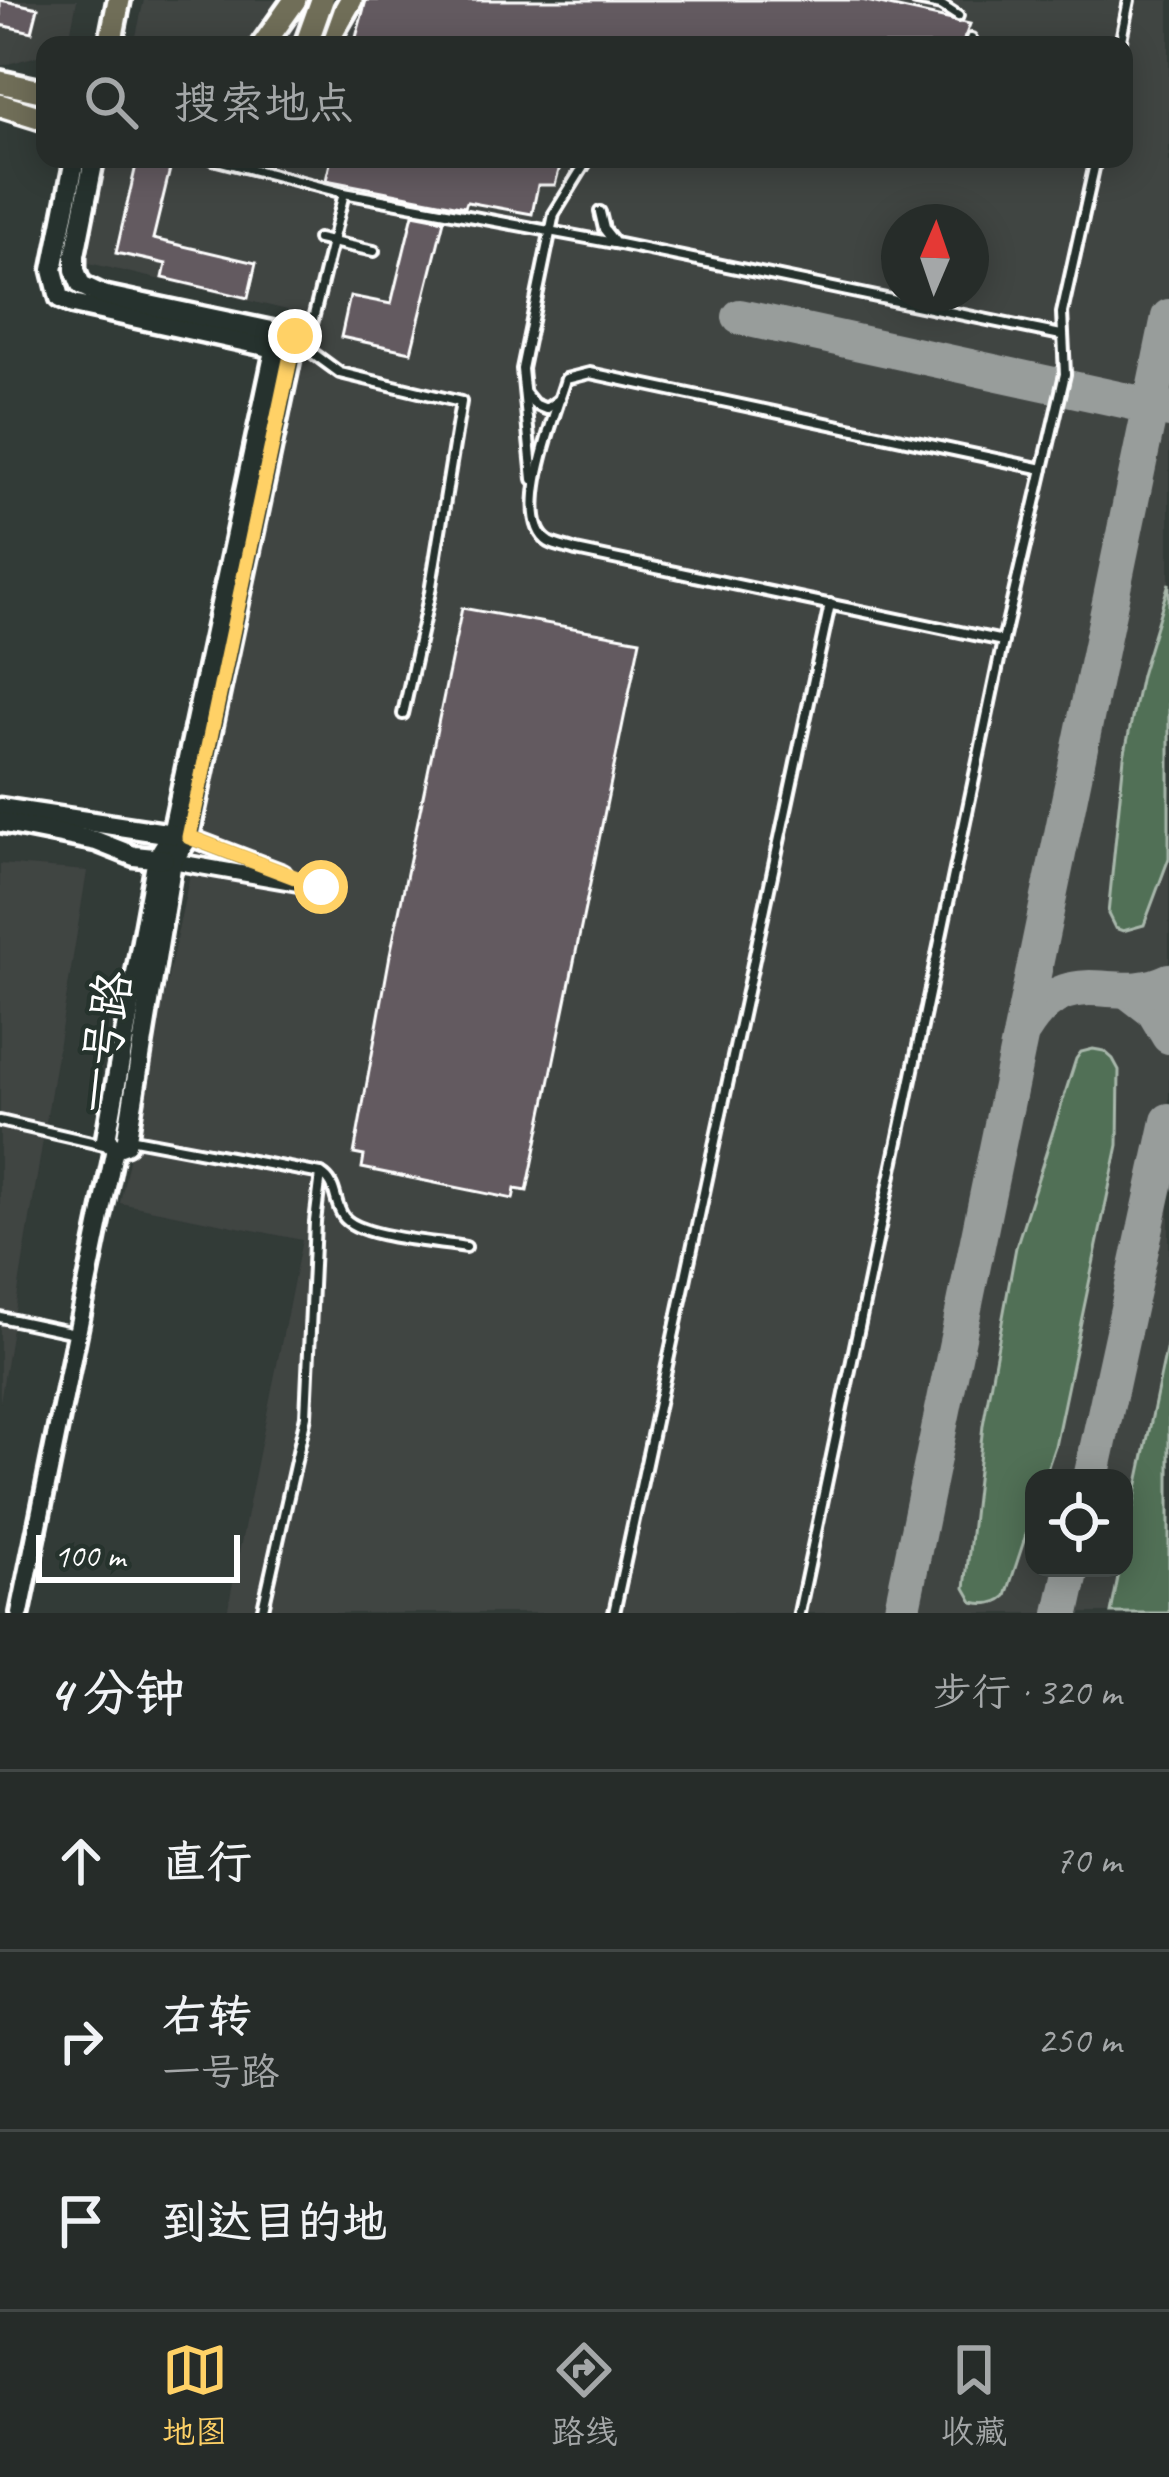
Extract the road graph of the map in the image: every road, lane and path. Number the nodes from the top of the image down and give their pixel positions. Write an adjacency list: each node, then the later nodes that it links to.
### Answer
1 (119, 0): 8 (main road)
2 (295, 0): 9 (main road)
3 (322, 0): 10 (main road, bridge)
4 (353, 0): 11 (main road); 12 (main road)
5 (916, 0): 7 (lane)
6 (1130, 0): 13 (lane)
7 (958, 16)
8 (112, 36)
9 (269, 36)
10 (309, 36)
11 (331, 36)
12 (347, 36)
13 (1122, 36)
14 (0, 82): 15 (main road)
15 (36, 90)
16 (0, 105): 17 (main road)
17 (36, 116)
18 (0, 117): 19 (main road)
19 (36, 117)
20 (73, 168): 33 (main road)
21 (92, 168): 33 (main road)
22 (248, 168): 25 (lane)
23 (582, 168): 27 (lane)
24 (1094, 168): 32 (lane)
25 (344, 193): 27 (lane); 29 (lane)
26 (600, 212): 30 (lane)
27 (551, 229): 30 (lane); 34 (lane)
28 (318, 238): 29 (lane)
29 (331, 241): 31 (lane); 40 (lane)
30 (615, 243): 32 (lane)
31 (374, 251)
32 (1061, 335): 36 (lane)
33 (285, 342): 43 (main road, 一号路)
34 (524, 392): 35 (lane); 37 (lane)
35 (560, 399): 36 (lane); 37 (lane)
36 (1043, 469): 39 (lane)
37 (534, 487): 38 (lane)
38 (830, 604): 39 (lane); 53 (lane)
39 (1004, 641): 54 (lane)
40 (403, 714)
41 (0, 808): 43 (main road)
42 (0, 822): 44 (main road)
43 (181, 835): 44 (main road, 一号路); 44 (street)
44 (165, 859): 46 (main road, 一号路)
45 (0, 1121): 46 (lane)
46 (121, 1143): 47 (lane); 50 (street)
47 (321, 1174): 48 (lane); 52 (lane)
48 (466, 1247)
49 (0, 1317): 50 (lane)
50 (76, 1334): 51 (street)
51 (20, 1613)
52 (262, 1613)
53 (614, 1613)
54 (799, 1613)

